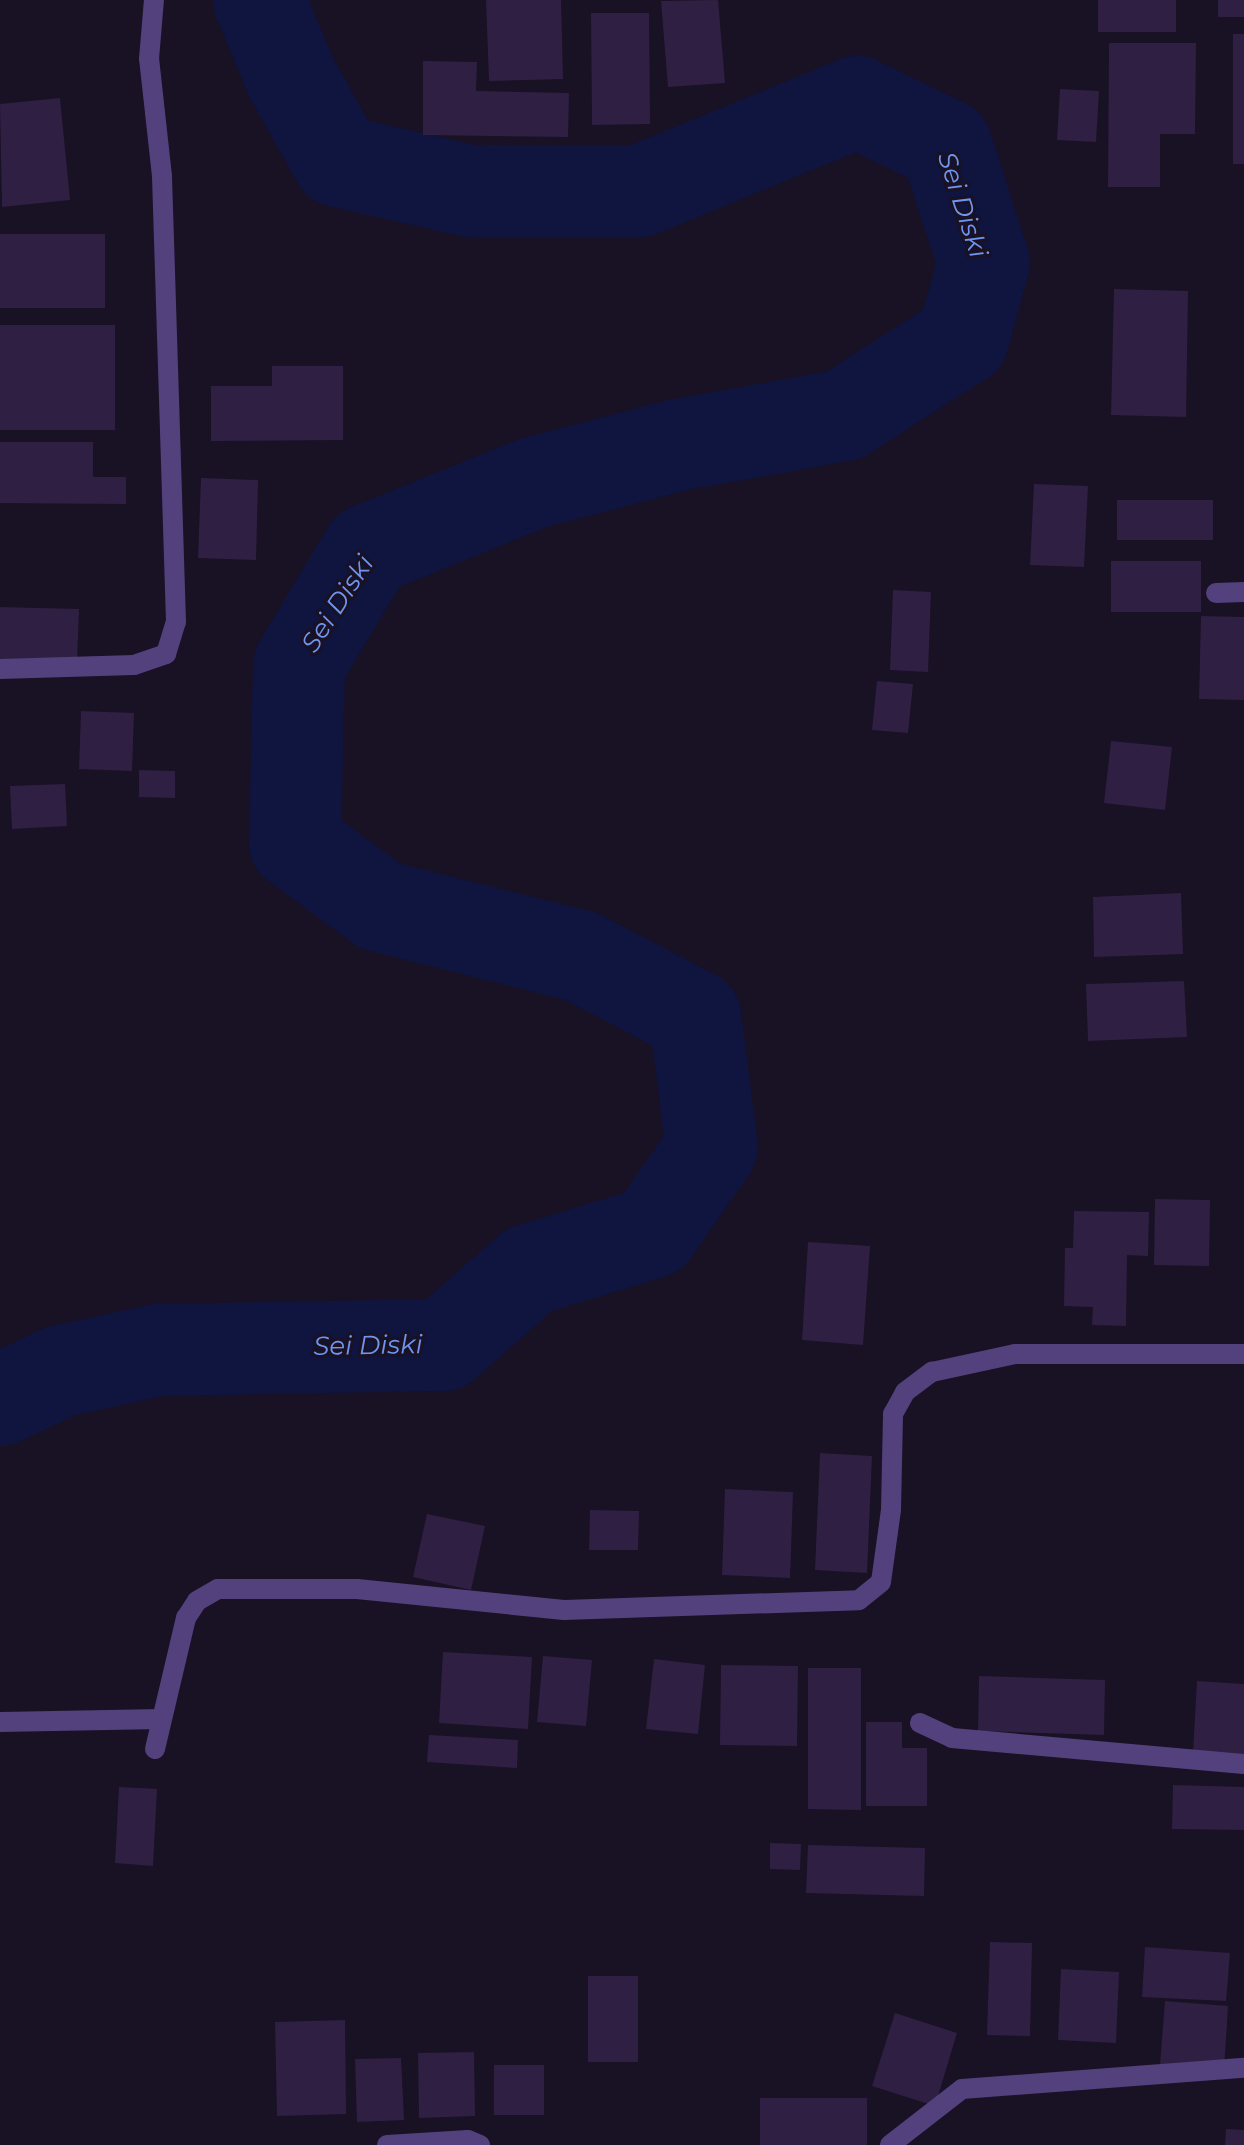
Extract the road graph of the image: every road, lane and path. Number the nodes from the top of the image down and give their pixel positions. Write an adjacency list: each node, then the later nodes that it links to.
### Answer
1 (154, 0): 4 (street)
2 (1244, 592): 3 (street)
3 (1216, 593)
4 (0, 669)
5 (1244, 1354): 6 (street)
6 (161, 1719): 7 (street); 9 (street)
7 (0, 1722)
8 (920, 1723): 10 (street)
9 (155, 1749)
10 (1244, 1764)
11 (1244, 2068): 14 (street)
12 (387, 2145): 13 (street)
13 (480, 2145)
14 (890, 2145)

